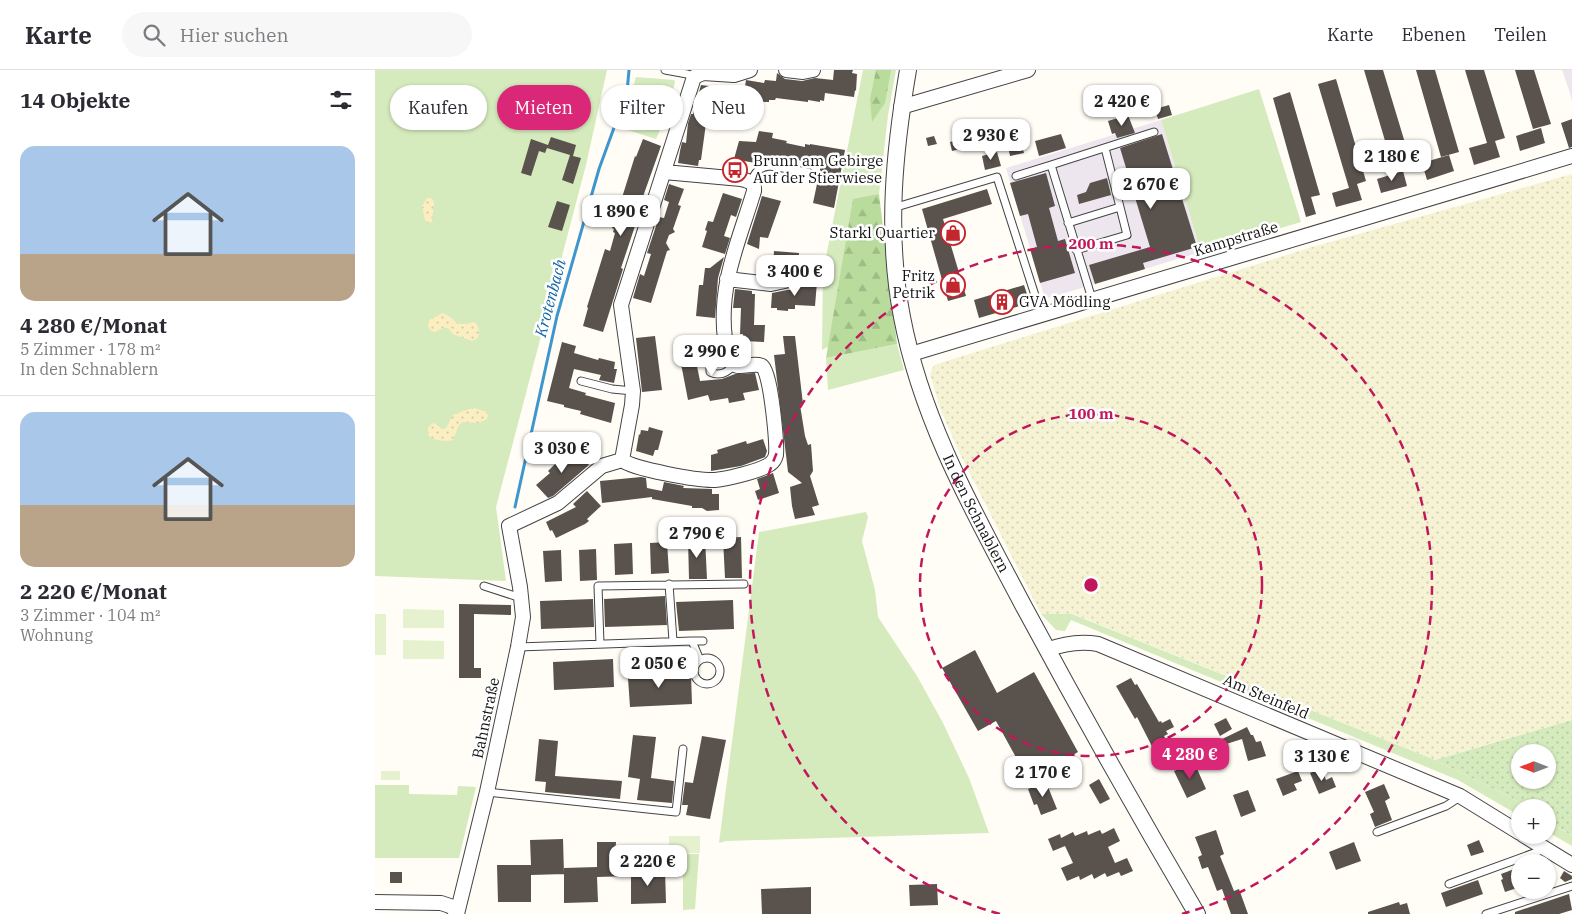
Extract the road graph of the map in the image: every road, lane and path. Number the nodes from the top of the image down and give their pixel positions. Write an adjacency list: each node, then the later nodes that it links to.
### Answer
1 (665, 70): 7 (lane)
2 (750, 70): 7 (street)
3 (786, 70): 4 (street)
4 (813, 70)
5 (908, 70): 8 (street, In den Schnablern)
6 (1028, 70): 8 (street)
7 (694, 77): 13 (street)
8 (901, 107): 18 (street, In den Schnablern)
9 (1154, 132): 10 (lane)
10 (1105, 148): 12 (lane); 17 (lane)
11 (1572, 156): 23 (street, Kampstraße)
12 (1051, 165): 15 (lane); 19 (lane)
13 (664, 172): 16 (street); 27 (street)
14 (807, 172): 16 (lane)
15 (1016, 176)
16 (751, 182): 21 (street)
17 (1120, 207): 19 (lane); 20 (lane)
18 (893, 208): 24 (lane); 25 (street, In den Schnablern)
19 (1069, 223): 20 (lane)
20 (1077, 250): 23 (lane)
21 (727, 279): 22 (street); 28 (street)
22 (785, 280)
23 (1092, 299): 24 (street, Kampstraße)
24 (1041, 314): 25 (street, Kampstraße)
25 (911, 354): 38 (street, In den Schnablern)
26 (581, 381): 27 (lane)
27 (633, 391): 28 (street)
28 (622, 460): 32 (street, Bahnstraße)
29 (669, 584): 30 (lane); 33 (lane); 36 (lane)
30 (743, 584)
31 (484, 586): 32 (lane)
32 (521, 598): 37 (street, Bahnstraße)
33 (673, 641): 34 (lane); 36 (lane)
34 (692, 641): 35 (lane); 39 (lane)
35 (703, 641)
36 (600, 644): 37 (lane)
37 (518, 647): 41 (street, Bahnstraße)
38 (1047, 650): 42 (street, Am Steinfeld); 52 (street, In den Schnablern)
39 (701, 660)
40 (683, 749): 41 (lane)
41 (486, 786): 51 (street, Bahnstraße)
42 (1460, 796): 43 (street, Am Steinfeld); 44 (lane)
43 (1511, 828)
44 (1377, 832)
45 (1537, 844): 46 (street, Am Steinfeld)
46 (1545, 849): 47 (street, Am Steinfeld); 48 (lane)
47 (1572, 865)
48 (1449, 884)
49 (1572, 886): 53 (lane)
50 (375, 902): 51 (street)
51 (457, 913)
52 (1197, 914)
53 (1486, 914)

